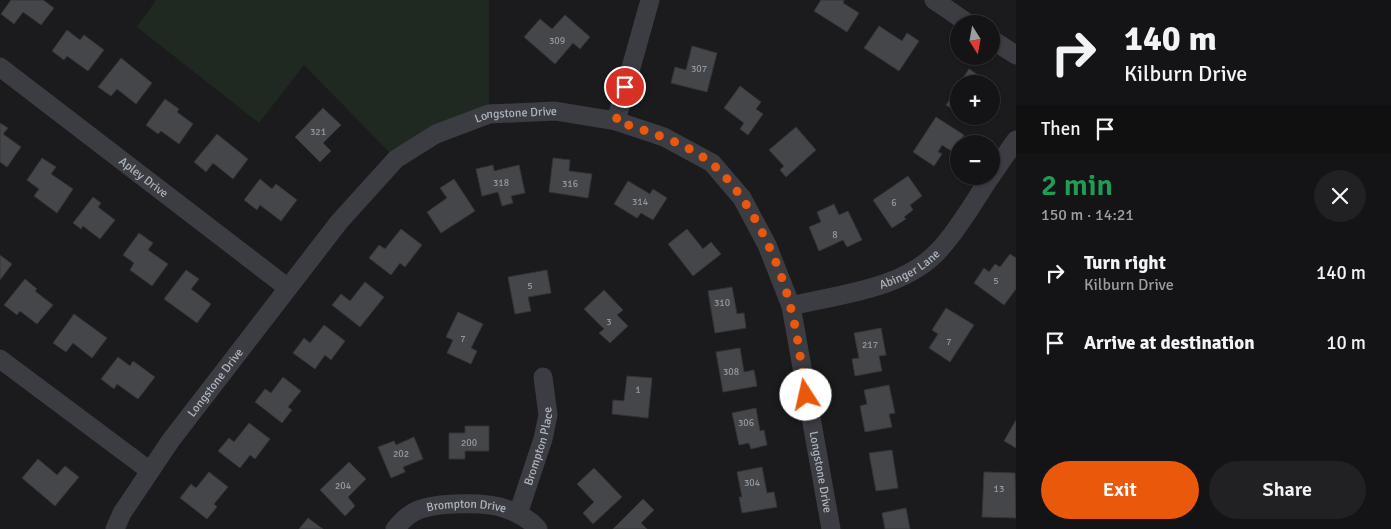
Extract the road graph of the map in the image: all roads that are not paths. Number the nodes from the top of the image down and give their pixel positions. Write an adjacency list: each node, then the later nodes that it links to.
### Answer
1 (650, 0): 7 (street)
2 (934, 0): 3 (street)
3 (956, 15)
4 (1000, 45): 5 (street)
5 (1016, 55)
6 (0, 67): 11 (street, Apley Drive)
7 (616, 121): 11 (street, Longstone Drive); 12 (street, Longstone Drive)
8 (1016, 140): 9 (street, Abinger Lane)
9 (1000, 163)
10 (985, 185): 12 (street, Abinger Lane)
11 (288, 288): 15 (street, Longstone Drive)
12 (791, 306): 20 (street, Longstone Drive)
13 (0, 359): 15 (street)
14 (543, 377): 16 (street, Brompton Place)
15 (150, 471): 17 (street, Longstone Drive)
16 (518, 514): 18 (street, Brompton Drive); 19 (street, Brompton Drive)
17 (115, 529)
18 (395, 529)
19 (538, 529)
20 (831, 529)

